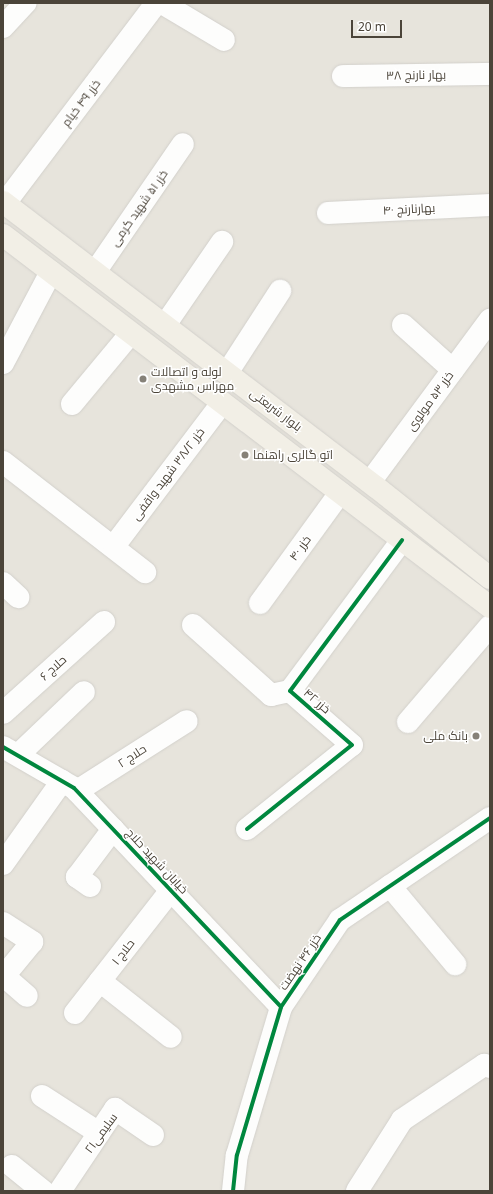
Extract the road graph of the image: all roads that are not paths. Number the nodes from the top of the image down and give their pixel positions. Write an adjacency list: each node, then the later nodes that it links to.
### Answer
1 (25, 3): 4 (street)
2 (156, 3): 9 (street, خزر ۴۹ خیام)
3 (162, 3): 5 (street)
4 (3, 27)
5 (224, 40)
6 (490, 74): 7 (street, بهار نارنج ۳۸)
7 (343, 76)
8 (183, 144): 15 (street, خزر ۵۱ شهید کرمی)
9 (4, 202): 15 (main road, بلوار شریعتی)
10 (490, 206): 11 (street, بهارنارنج ۴۰)
11 (328, 213)
12 (3, 235): 14 (main road)
13 (222, 242): 19 (street)
14 (51, 272): 20 (main road); 21 (street)
15 (95, 272): 19 (main road, بلوار شریعتی)
16 (280, 291): 23 (street)
17 (490, 320): 22 (street, خزر ۵۳ مولوی)
18 (403, 324): 22 (street)
19 (165, 326): 23 (main road, بلوار شریعتی)
20 (131, 333): 24 (main road); 25 (street)
21 (3, 363)
22 (453, 370): 27 (street, خزر ۵۳ مولوی)
23 (227, 373): 27 (main road, بلوار شریعتی)
24 (222, 403): 28 (main road); 30 (street, خزر ۳۸/۲ شهید واقفی)
25 (72, 404)
26 (3, 462): 30 (street)
27 (370, 482): 32 (main road, بلوار شریعتی)
28 (340, 493): 29 (main road); 33 (street, خزر ۴۰)
29 (402, 540): 34 (main road); 38 (street, خزر ۴۲)
30 (114, 546): 31 (street)
31 (146, 572)
32 (490, 578)
33 (260, 603)
34 (490, 607)
35 (104, 622): 40 (street, حلاج ۶)
36 (193, 625): 38 (street)
37 (490, 626): 42 (street)
38 (290, 691): 47 (street, خزر ۴۲)
39 (84, 692): 43 (street)
40 (3, 713)
41 (187, 721): 44 (street, حلاج ۲)
42 (408, 722)
43 (10, 751): 44 (street, خیابان شهید حلاج)
44 (70, 786): 46 (street, خیابان شهید حلاج); 48 (street)
45 (490, 818): 50 (street, خزر ۴۶ نهضت)
46 (113, 829): 49 (street); 51 (street, خیابان شهید حلاج)
47 (247, 829)
48 (3, 864)
49 (90, 886)
50 (390, 886): 53 (street); 56 (street, خزر ۴۶ نهضت)
51 (171, 890): 54 (street, حلاج ۱); 56 (street, خیابان شهید حلاج)
52 (3, 923): 55 (street)
53 (455, 964)
54 (100, 981): 57 (street, حلاج ۱); 58 (street)
55 (27, 996)
56 (281, 1007): 66 (street, خزر ۴۶ نهضت)
57 (75, 1013)
58 (171, 1037)
59 (490, 1067): 67 (street)
60 (42, 1096): 61 (street)
61 (99, 1133): 62 (street, سلیمی۲۱); 65 (street, سلیمی۲۱)
62 (153, 1135)
63 (12, 1166): 64 (street)
64 (43, 1191)
65 (60, 1191)
66 (233, 1191)
67 (357, 1191)

